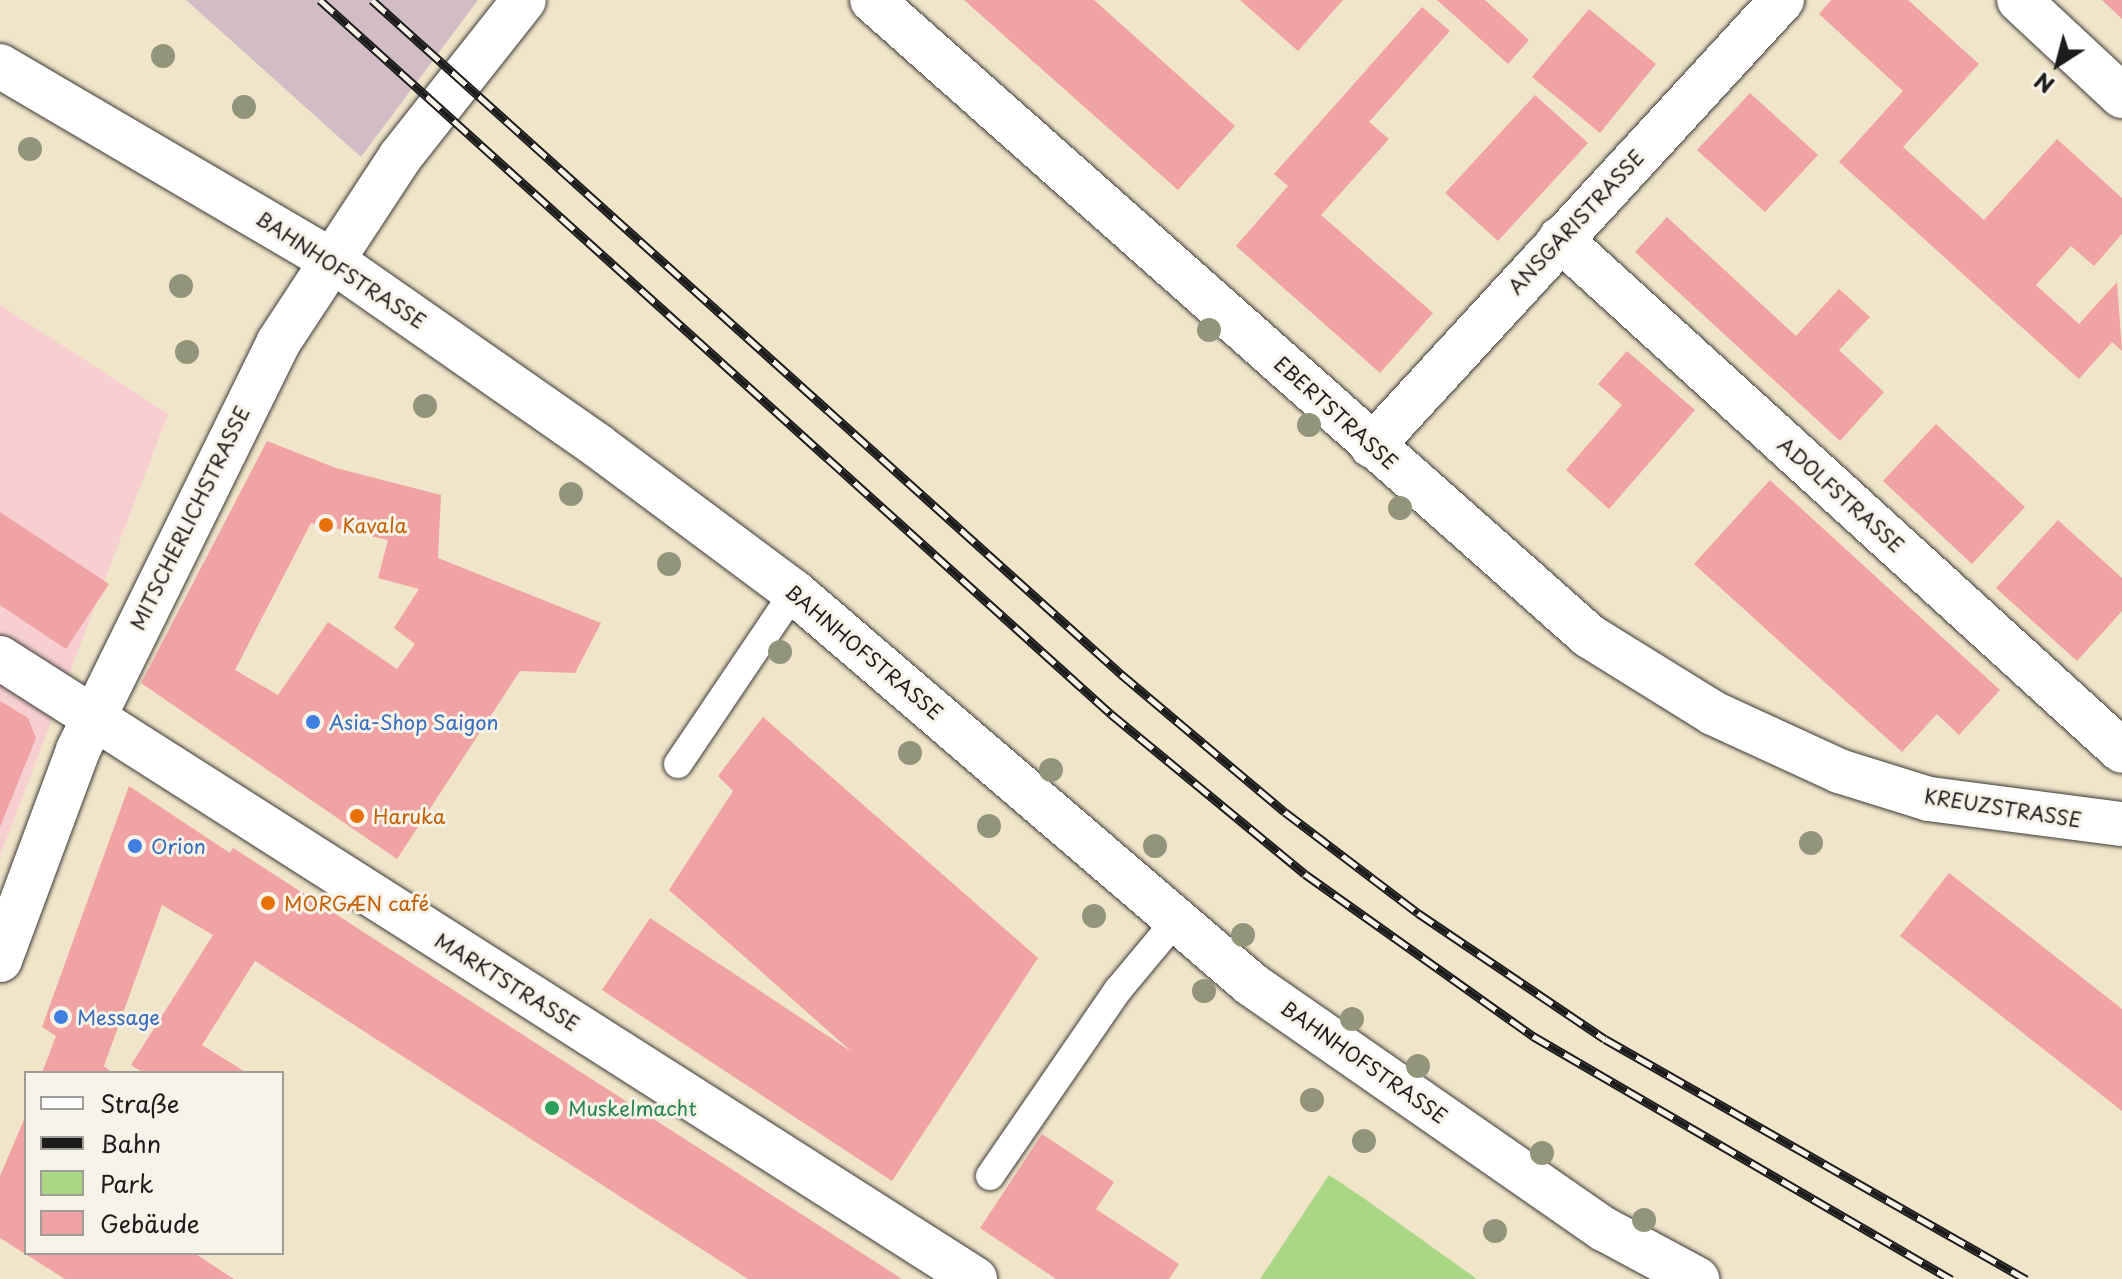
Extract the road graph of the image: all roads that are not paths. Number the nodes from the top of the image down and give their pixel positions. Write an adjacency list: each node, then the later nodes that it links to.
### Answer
1 (524, 0): 8 (street, MITSCHERLICHSTRASSE)
2 (872, 0): 9 (street, EBERTSTRASSE)
3 (1782, 0): 7 (street, ANSGARISTRASSE)
4 (2019, 0): 6 (street)
5 (0, 66): 8 (street, BAHNHOFSTRASSE)
6 (2122, 96)
7 (1560, 239): 9 (street, ANSGARISTRASSE); 13 (street, ADOLFSTRASSE)
8 (333, 261): 10 (street, BAHNHOFSTRASSE); 12 (street, MITSCHERLICHSTRASSE)
9 (1372, 446): 15 (street, EBERTSTRASSE)
10 (794, 592): 14 (lane); 17 (street, BAHNHOFSTRASSE)
11 (0, 658): 12 (street, MARKTSTRASSE)
12 (93, 716): 18 (street, MITSCHERLICHSTRASSE); 20 (street, MARKTSTRASSE)
13 (2122, 751)
14 (678, 764)
15 (1839, 771): 16 (street, KREUZSTRASSE)
16 (2122, 824)
17 (1178, 918): 19 (lane); 21 (street, BAHNHOFSTRASSE)
18 (0, 960)
19 (990, 1176)
20 (975, 1279)
21 (1697, 1279)

